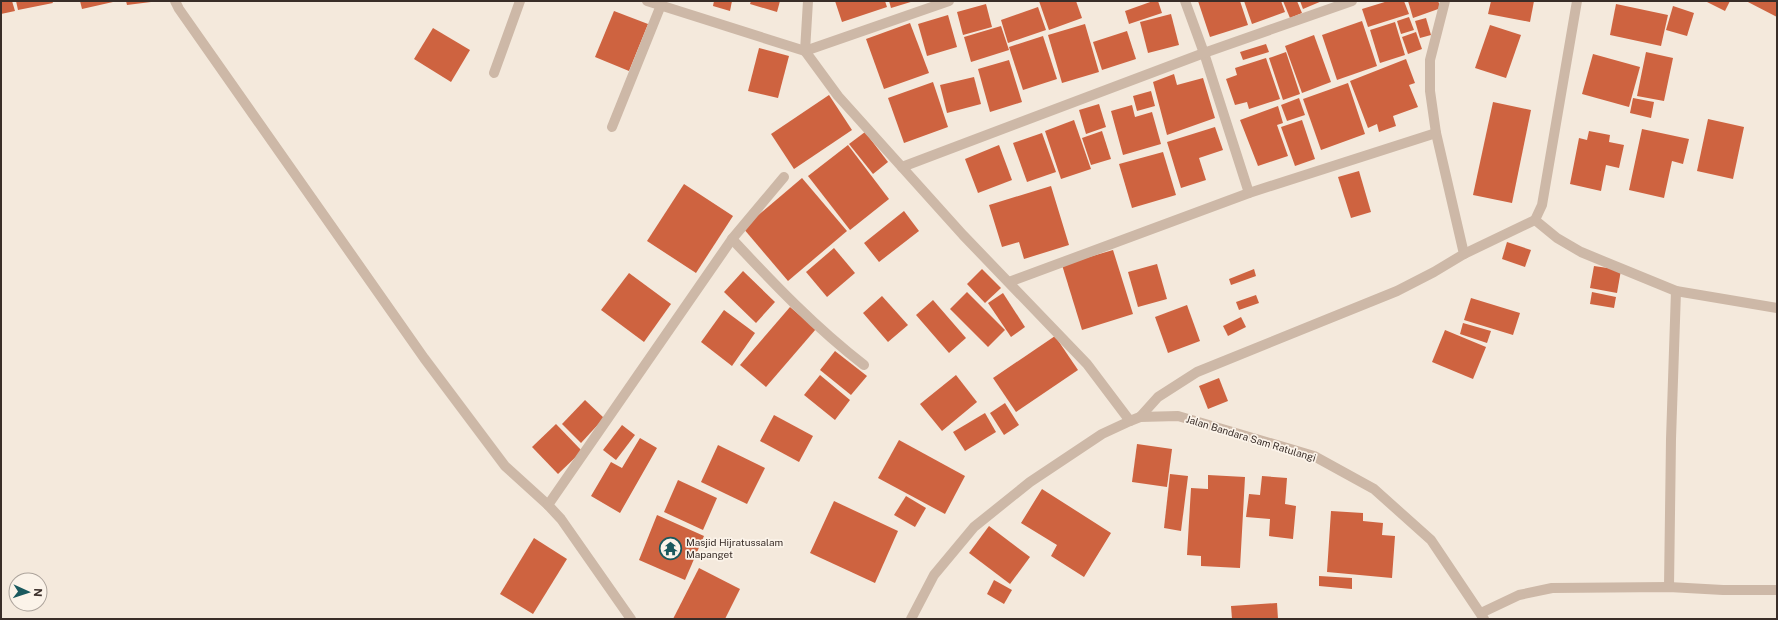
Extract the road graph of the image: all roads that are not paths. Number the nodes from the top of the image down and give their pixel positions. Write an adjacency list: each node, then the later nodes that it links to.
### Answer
1 (175, 1): 28 (street)
2 (520, 1): 13 (street)
3 (647, 1): 10 (street)
4 (808, 1): 11 (street)
5 (949, 1): 11 (street)
6 (1185, 1): 12 (street)
7 (1352, 1): 12 (street)
8 (1445, 1): 15 (street)
9 (1578, 1): 19 (street)
10 (661, 5): 11 (street); 14 (street)
11 (804, 52): 16 (street)
12 (1204, 53): 16 (street); 18 (street)
13 (494, 73)
14 (612, 127)
15 (1436, 133): 18 (street); 21 (street)
16 (902, 167): 22 (street)
17 (784, 176): 20 (street)
18 (1249, 193): 22 (street)
19 (1535, 220): 21 (street); 23 (street)
20 (732, 239): 25 (street); 28 (street)
21 (1464, 254): 26 (street)
22 (1009, 282): 27 (street)
23 (1676, 291): 24 (street); 29 (street)
24 (1777, 308)
25 (864, 365)
26 (1140, 417): 27 (street, Jalan Bandara Sam Ratulangi); 31 (street, Jalan Bandara Sam Ratulangi)
27 (1130, 421): 33 (street, Jalan Bandara Sam Ratulangi)
28 (548, 505): 32 (street)
29 (1669, 587): 30 (street); 31 (street)
30 (1777, 590)
31 (1483, 616)
32 (631, 619)
33 (912, 619)

